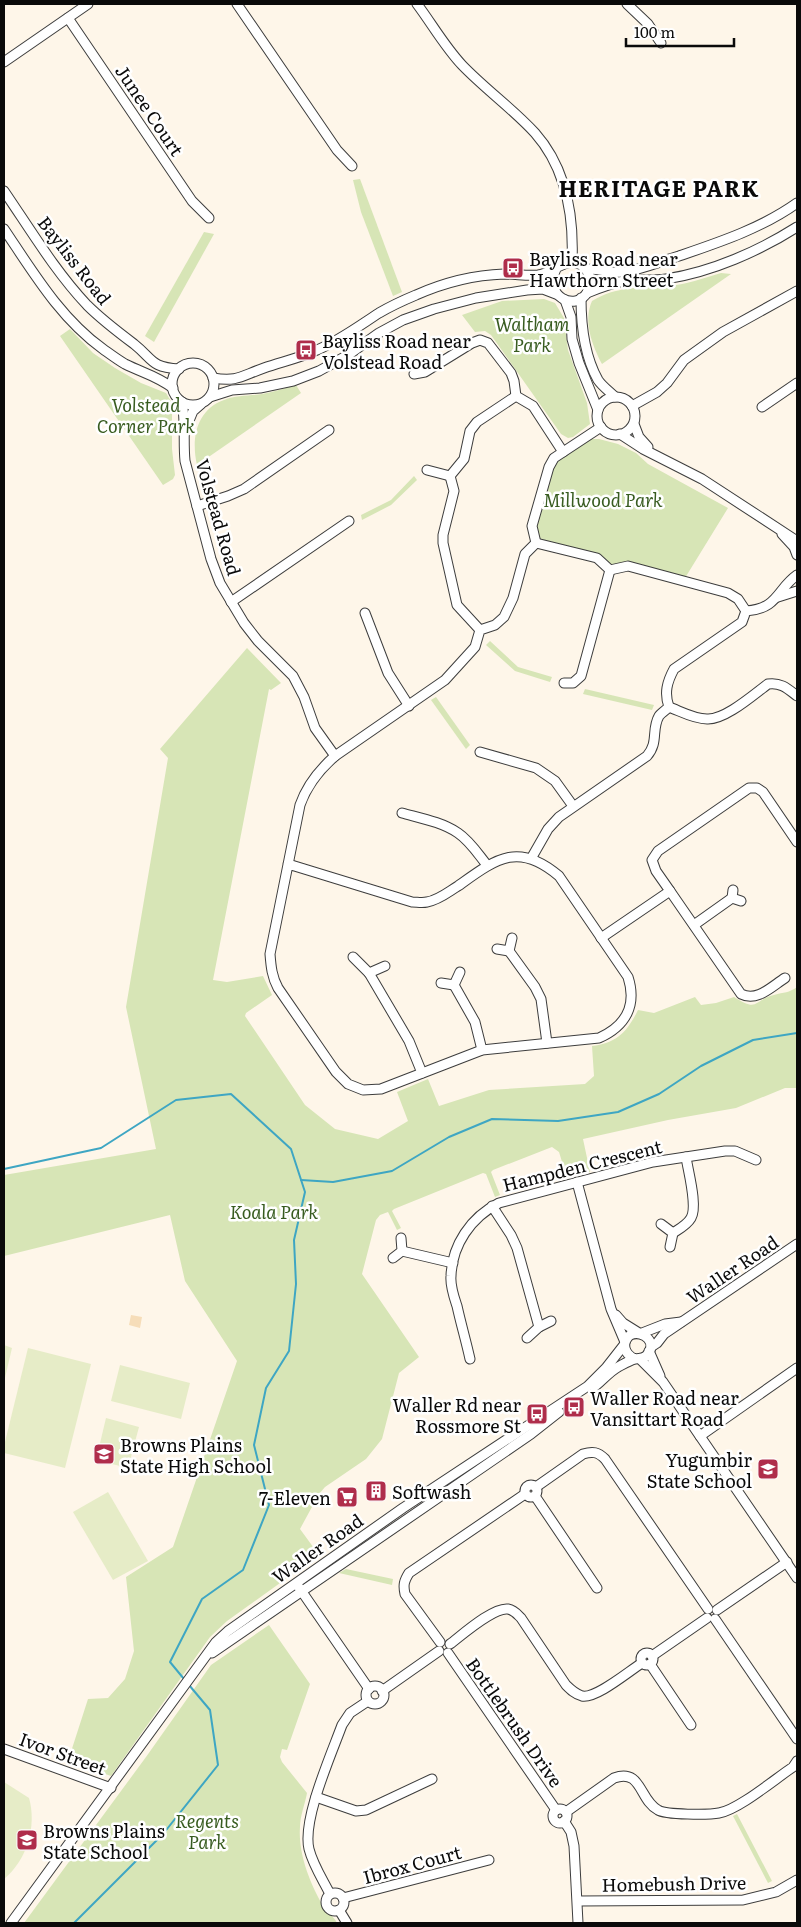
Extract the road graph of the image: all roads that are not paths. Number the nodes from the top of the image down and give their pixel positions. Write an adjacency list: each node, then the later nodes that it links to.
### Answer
1 (88, 4): 5 (street)
2 (237, 4): 8 (street)
3 (417, 4): 14 (street)
4 (628, 4): 6 (street)
5 (68, 18): 7 (street); 11 (street, Junee Court)
6 (661, 43)
7 (4, 62)
8 (352, 166)
9 (4, 191): 21 (street, Bayliss Road)
10 (797, 203): 16 (street)
11 (209, 218)
12 (797, 227): 19 (street)
13 (4, 229): 25 (street)
14 (572, 262): 15 (street); 16 (street)
15 (556, 269): 18 (street); 23 (street)
16 (586, 269): 19 (street)
17 (797, 291): 30 (street)
18 (556, 294): 20 (street); 28 (street)
19 (584, 296): 20 (street); 27 (street)
20 (565, 300): 32 (street)
21 (179, 369): 23 (street, Bayliss Road); 25 (street)
22 (414, 374): 26 (street)
23 (213, 378): 28 (street)
24 (797, 383): 31 (street)
25 (172, 388): 29 (street)
26 (516, 396): 38 (street); 41 (street)
27 (615, 397): 30 (street); 32 (street)
28 (206, 400): 29 (street); 36 (street, Volstead Road)
29 (182, 402): 36 (street, Volstead Road)
30 (632, 406): 33 (street)
31 (762, 407)
32 (598, 410): 34 (street)
33 (634, 424): 37 (street); 39 (street)
34 (601, 427): 37 (street); 38 (street)
35 (329, 430): 42 (street)
36 (185, 431): 42 (street, Volstead Road)
37 (620, 434): 39 (street)
38 (563, 452): 46 (street)
39 (653, 454): 44 (street)
40 (427, 470): 41 (street)
41 (450, 476): 55 (street)
42 (197, 506): 52 (street, Volstead Road)
43 (349, 521): 52 (street)
44 (769, 521): 45 (street); 47 (street)
45 (797, 541)
46 (536, 543): 48 (street); 55 (street)
47 (797, 555)
48 (610, 570): 53 (street); 56 (street)
49 (797, 575): 51 (street)
50 (797, 591): 51 (street)
51 (777, 597): 53 (street)
52 (231, 602): 61 (street, Volstead Road)
53 (746, 611): 59 (street)
54 (365, 613): 58 (street)
55 (480, 630): 58 (street)
56 (564, 683)
57 (797, 696): 59 (street)
58 (409, 706): 61 (street)
59 (668, 707): 62 (street)
60 (480, 752): 62 (street)
61 (335, 756): 66 (street)
62 (573, 806): 65 (street)
63 (402, 813): 67 (street)
64 (797, 842): 68 (street)
65 (532, 857): 67 (street); 72 (street)
66 (288, 864): 67 (street); 84 (street)
67 (486, 865)
68 (670, 891): 70 (street); 72 (street)
69 (736, 896): 70 (street)
70 (694, 925): 79 (street)
71 (512, 938): 74 (street)
72 (601, 938): 82 (street)
73 (497, 949): 74 (street)
74 (509, 951): 82 (street)
75 (354, 957): 78 (street)
76 (385, 966): 78 (street)
77 (460, 972): 81 (street)
78 (369, 973): 84 (street)
79 (785, 978)
80 (441, 983): 81 (street)
81 (454, 985): 83 (street)
82 (547, 1043): 83 (street)
83 (482, 1050): 84 (street)
84 (422, 1073)
85 (686, 1157): 86 (street, Hampden Crescent); 87 (street, Hampden Crescent); 90 (street)
86 (756, 1160)
87 (577, 1182): 88 (street, Hampden Crescent); 97 (street)
88 (492, 1206): 96 (street, Hampden Crescent); 100 (street)
89 (661, 1224): 90 (street)
90 (673, 1233): 93 (street)
91 (401, 1238): 94 (street)
92 (797, 1244): 99 (street, Waller Road)
93 (670, 1247)
94 (402, 1251): 95 (street); 96 (street)
95 (393, 1258)
96 (453, 1263): 105 (street, Hampden Crescent)
97 (611, 1309): 101 (street); 103 (street)
98 (551, 1321): 100 (street)
99 (686, 1321): 101 (street, Waller Road); 104 (street, Waller Road)
100 (539, 1327): 102 (street)
101 (641, 1333): 103 (street, Waller Road); 104 (street)
102 (527, 1338)
103 (625, 1344): 106 (street); 110 (street, Waller Road)
104 (650, 1349): 106 (street, Waller Road); 108 (street)
105 (470, 1359)
106 (637, 1359): 108 (street); 110 (street, Waller Road)
107 (797, 1368): 109 (street)
108 (663, 1382): 109 (street)
109 (700, 1436): 114 (street)
110 (458, 1478): 112 (street, Waller Road); 113 (street, Waller Road)
111 (532, 1492): 117 (street); 118 (street); 119 (street)
112 (374, 1528): 113 (street); 116 (street, Waller Road)
113 (380, 1536): 116 (street, Waller Road)
114 (787, 1562): 115 (street); 118 (street)
115 (797, 1578)
116 (299, 1587): 121 (street); 129 (street, Waller Road)
117 (597, 1588)
118 (712, 1614): 120 (street); 125 (street)
119 (445, 1649): 120 (street); 122 (street); 131 (street, Bottlebrush Drive)
120 (648, 1661): 124 (street)
121 (369, 1689): 122 (street); 123 (street)
122 (382, 1691): 123 (street)
123 (368, 1701): 130 (street)
124 (691, 1725)
125 (797, 1739)
126 (4, 1749): 129 (street, Ivor Street)
127 (797, 1761): 131 (street, Bottlebrush Drive)
128 (432, 1779): 130 (street)
129 (110, 1788): 138 (street, Waller Road)
130 (316, 1797): 134 (street)
131 (565, 1817): 136 (street)
132 (489, 1860): 135 (street, Ibrox Court)
133 (797, 1880): 136 (street, Homebush Drive)
134 (330, 1894): 135 (street); 137 (street)
135 (343, 1898): 137 (street)
136 (578, 1901): 140 (street)
137 (339, 1910): 139 (street)
138 (11, 1923)
139 (347, 1923)
140 (578, 1923)

